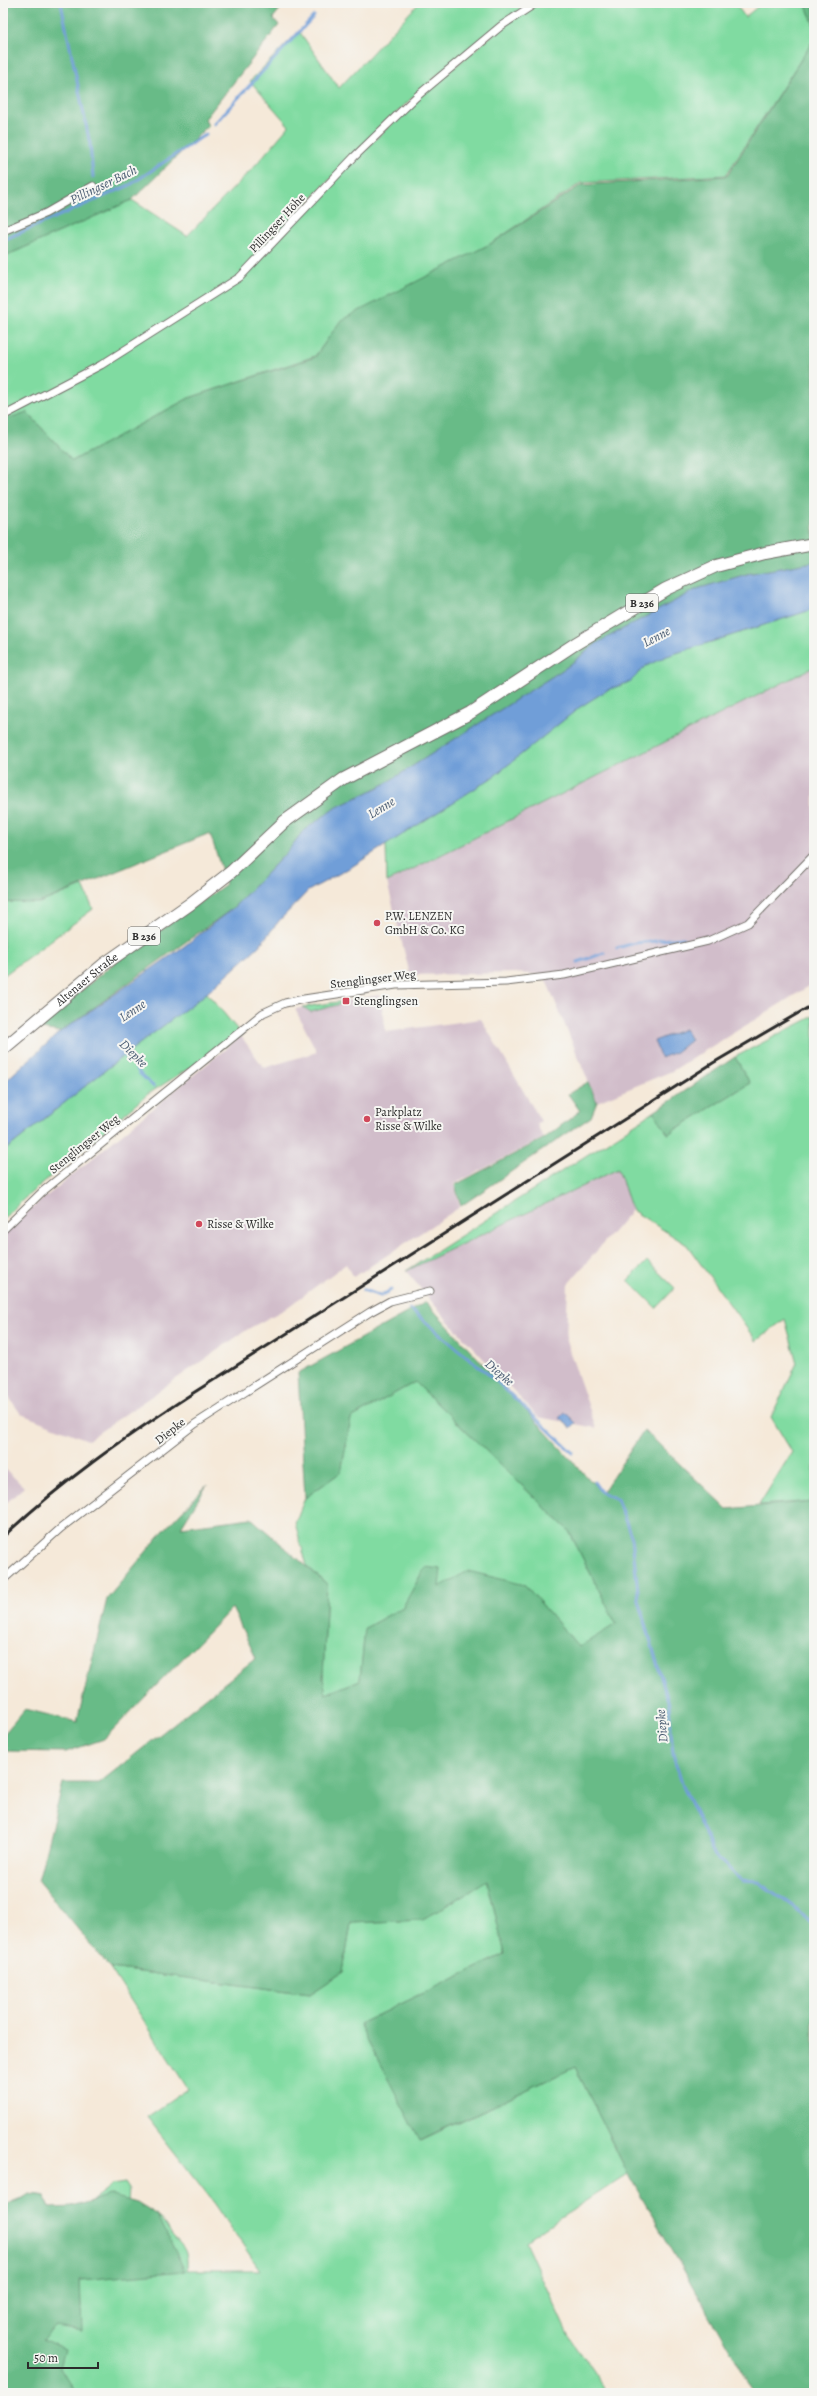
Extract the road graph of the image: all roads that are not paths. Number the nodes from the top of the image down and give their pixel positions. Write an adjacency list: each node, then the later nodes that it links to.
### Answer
1 (536, 3): 4 (street, Pillingser Höhe)
2 (94, 186): 3 (street)
3 (3, 231)
4 (3, 416)
5 (814, 544): 7 (main road, Altenaer Straße / B 236)
6 (814, 854): 8 (street, Stenglingser Weg)
7 (3, 1049)
8 (3, 1230)
9 (430, 1291): 10 (street, Diepke)
10 (3, 1580)

